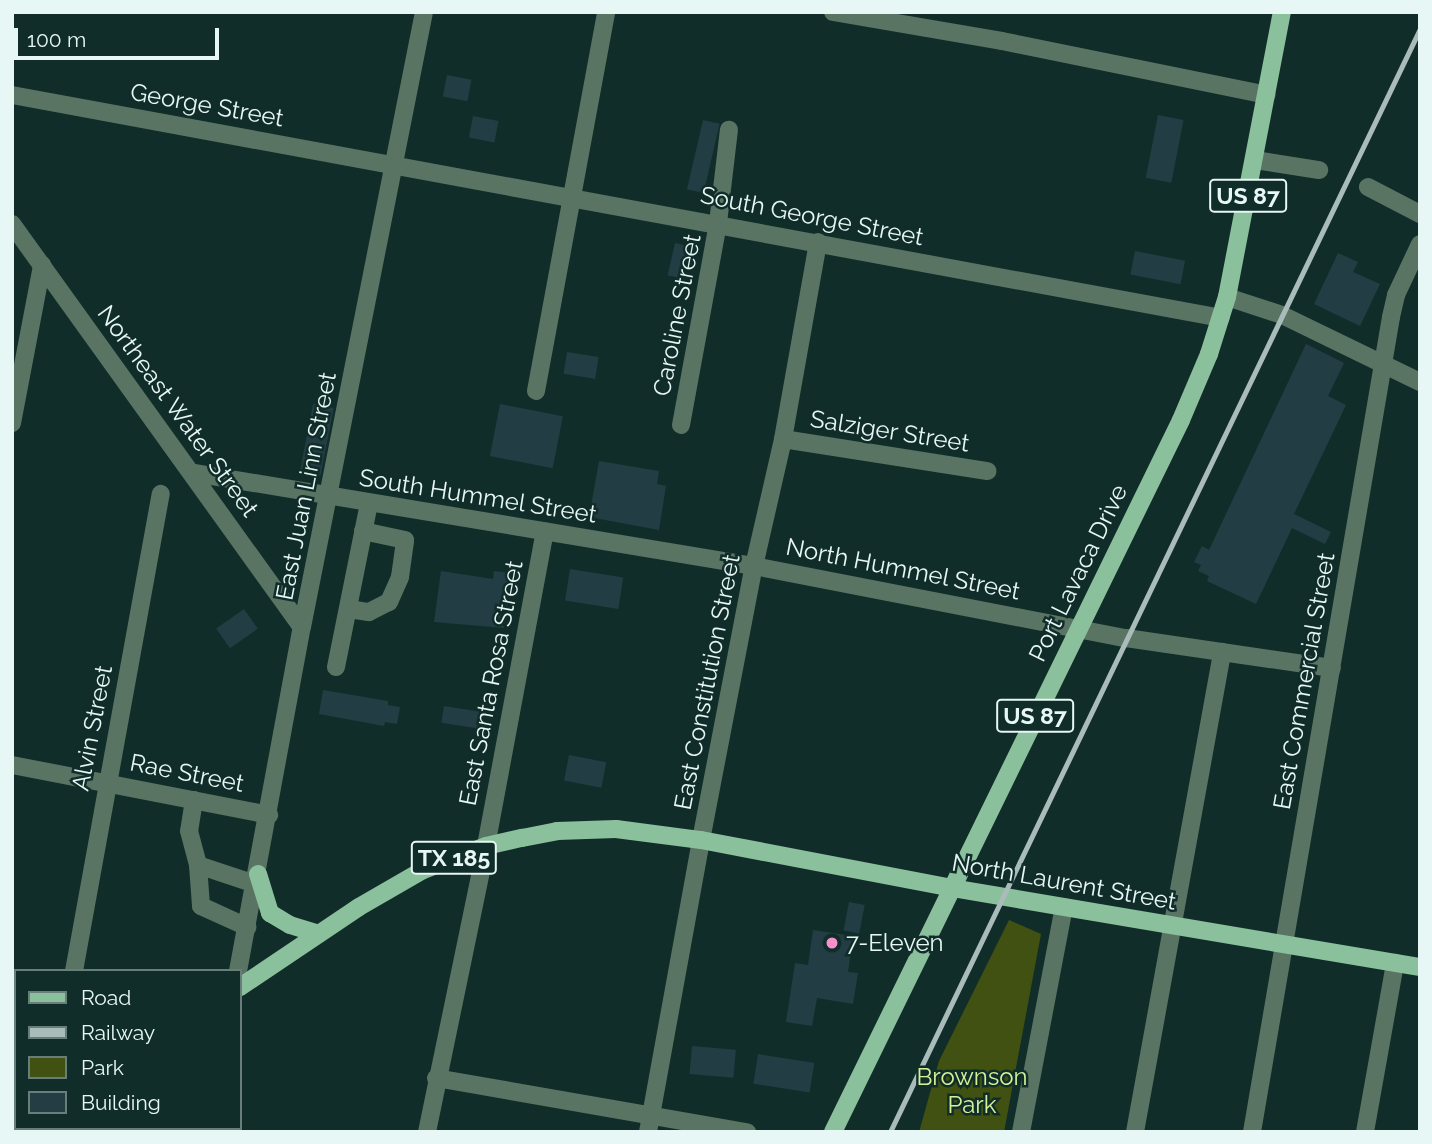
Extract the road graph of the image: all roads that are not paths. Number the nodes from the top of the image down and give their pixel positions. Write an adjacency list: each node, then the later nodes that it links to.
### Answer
1 (424, 12): 10 (street, East Juan Linn Street)
2 (606, 12): 13 (street)
3 (833, 12): 5 (street)
4 (1282, 12): 6 (main road, US 87)
5 (857, 14): 6 (street)
6 (1267, 95): 9 (main road, US 87)
7 (12, 96): 10 (street, George Street)
8 (729, 130): 15 (street, Caroline Street)
9 (1255, 160): 11 (street); 20 (main road, US 87)
10 (394, 164): 13 (street, South George Street); 31 (street, East Juan Linn Street)
11 (1319, 170)
12 (1368, 187): 14 (street)
13 (572, 197): 15 (street, South George Street); 24 (street)
14 (1420, 214)
15 (718, 223): 17 (street, South George Street); 26 (street, Caroline Street)
16 (12, 224): 19 (street, Northeast Water Street)
17 (818, 242): 21 (street, South George Street); 27 (street, East Constitution Street)
18 (1420, 244): 22 (street, East Commercial Street)
19 (42, 265): 25 (street); 29 (street, Northeast Water Street)
20 (1227, 297): 21 (main road, Port Lavaca Drive / US 87); 22 (street)
21 (1221, 318): 40 (main road, Port Lavaca Drive / US 87)
22 (1382, 364): 23 (street); 43 (street, East Commercial Street)
23 (1420, 382)
24 (537, 391)
25 (12, 423)
26 (681, 425)
27 (783, 439): 28 (street, Salziger Street); 37 (street, East Constitution Street)
28 (988, 471)
29 (194, 473): 31 (street, South Hummel Street); 39 (street, Northeast Water Street)
30 (161, 494): 45 (street, Alvin Street)
31 (329, 497): 32 (street, South Hummel Street); 39 (street, East Juan Linn Street)
32 (369, 503): 33 (street, South Hummel Street); 34 (street)
33 (400, 508): 35 (street, South Hummel Street); 36 (street)
34 (363, 531): 36 (street); 38 (street)
35 (545, 531): 37 (street, South Hummel Street); 49 (street, East Santa Rosa Street)
36 (393, 538): 38 (street)
37 (754, 566): 40 (street, North Hummel Street); 48 (street, East Constitution Street)
38 (349, 609): 42 (street)
39 (302, 627): 47 (street, East Juan Linn Street)
40 (1077, 627): 41 (street, North Hummel Street); 52 (main road, Port Lavaca Drive / US 87)
41 (1222, 652): 43 (street, North Hummel Street); 54 (street)
42 (336, 667)
43 (1332, 668): 57 (street, East Commercial Street)
44 (12, 765): 45 (street, Rae Street)
45 (106, 782): 46 (street, Rae Street); 60 (street, Alvin Street)
46 (194, 800): 47 (street, Rae Street); 50 (street)
47 (269, 815): 51 (street, East Juan Linn Street)
48 (701, 840): 49 (main road, TX 185); 52 (main road, North Laurent Street / TX 185); 64 (street, East Constitution Street)
49 (486, 846): 56 (main road, TX 185); 63 (street, East Santa Rosa Street)
50 (198, 866): 51 (street); 55 (street)
51 (257, 879): 55 (street, East Juan Linn Street); 56 (main road)
52 (953, 888): 53 (main road, North Laurent Street / TX 185); 67 (main road, Port Lavaca Drive / US 87)
53 (1064, 907): 54 (main road, North Laurent Street / TX 185); 68 (street)
54 (1172, 926): 57 (main road, North Laurent Street / TX 185); 69 (street)
55 (247, 927): 61 (street, East Juan Linn Street)
56 (319, 934): 62 (main road, TX 185)
57 (1282, 945): 58 (main road, North Laurent Street / TX 185); 70 (street, East Commercial Street)
58 (1395, 963): 59 (main road, North Laurent Street / TX 185); 71 (street)
59 (1420, 967)
60 (74, 969)
61 (238, 969)
62 (242, 986)
63 (436, 1078): 64 (street); 65 (street, East Santa Rosa Street)
64 (650, 1124): 66 (street)
65 (427, 1132)
66 (747, 1132)
67 (833, 1132)
68 (1021, 1132)
69 (1135, 1132)
70 (1252, 1132)
71 (1366, 1132)

